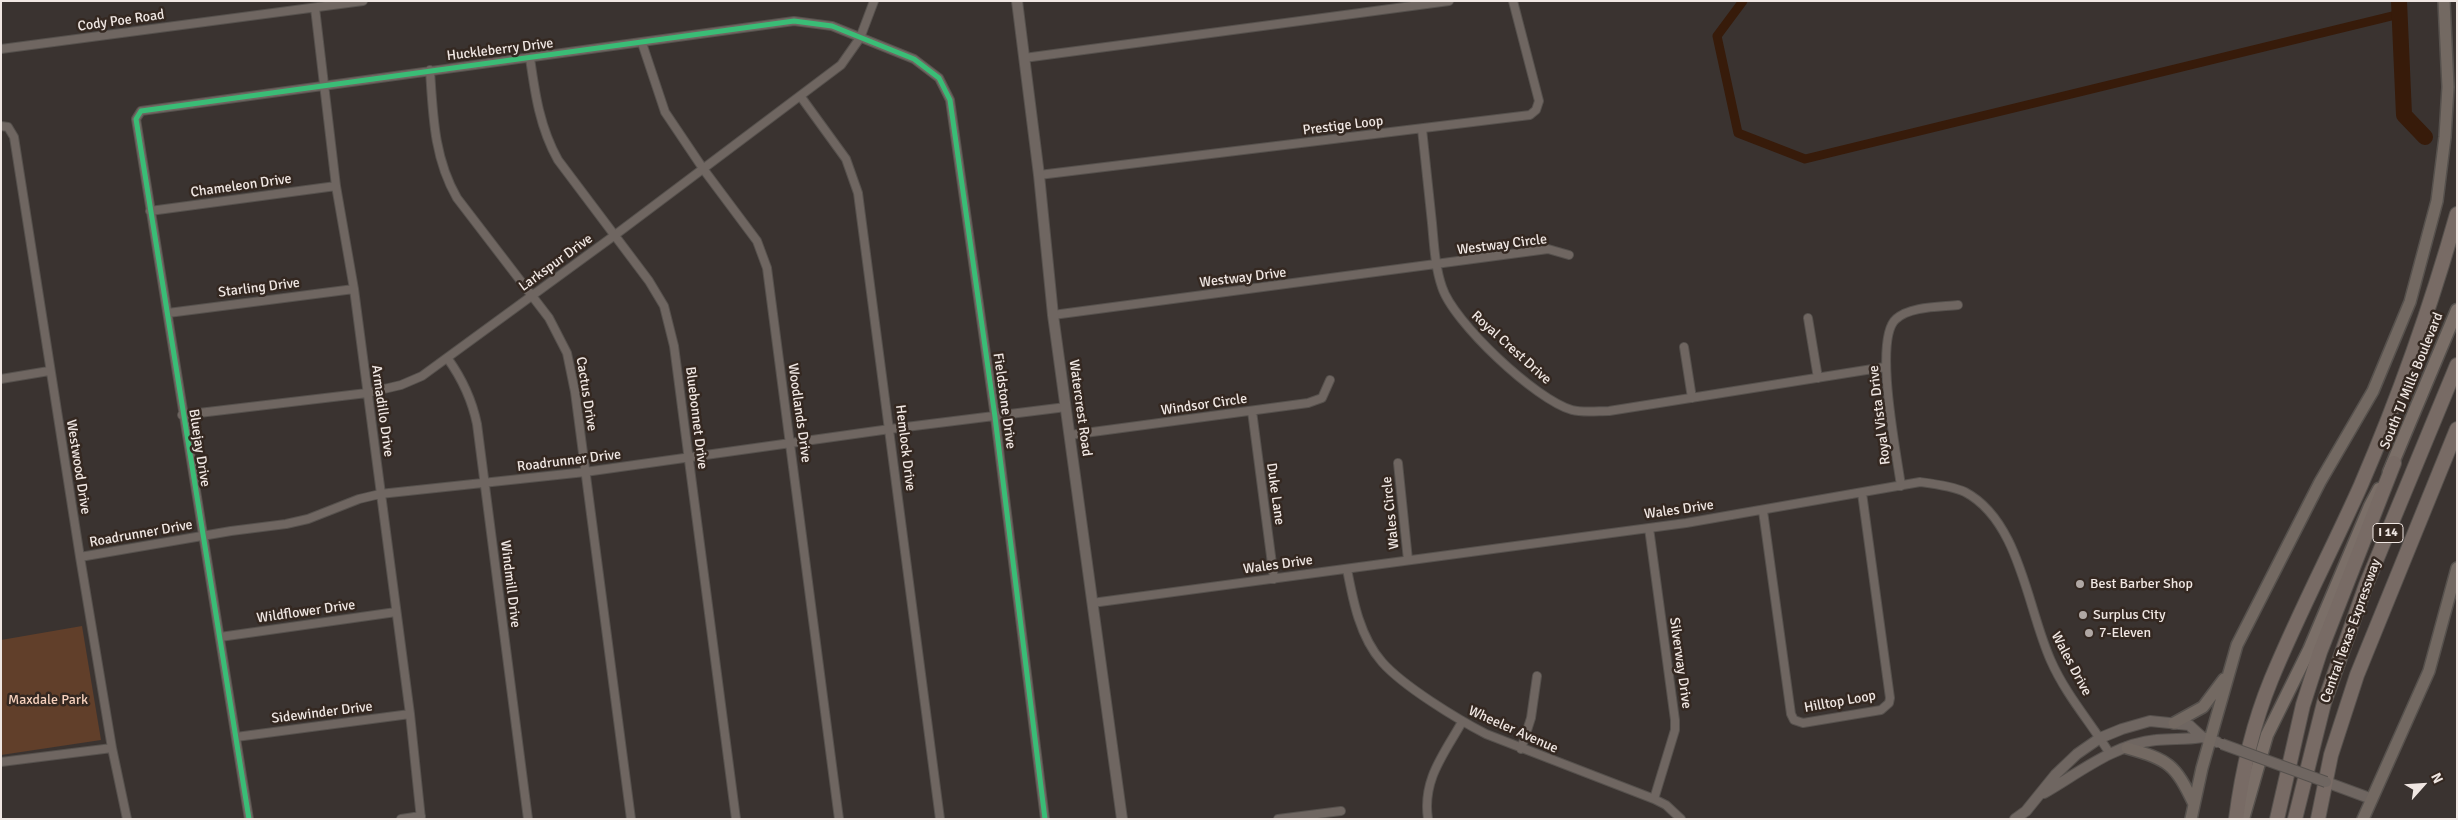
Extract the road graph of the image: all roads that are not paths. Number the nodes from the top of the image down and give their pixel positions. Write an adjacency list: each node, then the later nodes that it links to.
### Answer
1 (363, 1): 7 (street, Cody Poe Road)
2 (874, 1): 8 (street, Larkspur Drive)
3 (1017, 1): 12 (street, Watercrest Road)
4 (1449, 1): 12 (street)
5 (1513, 1): 18 (street, Prestige Loop)
6 (2444, 1): 71 (main road)
7 (315, 8): 10 (street, Cody Poe Road); 14 (street, Armadillo Drive)
8 (860, 38): 9 (street, Huckleberry Drive); 15 (street, Larkspur Drive); 47 (street, Fieldstone Drive)
9 (642, 43): 11 (street, Huckleberry Drive); 19 (street, Woodlands Drive)
10 (1, 49)
11 (530, 58): 13 (street, Huckleberry Drive); 24 (street, Bluebonnet Drive)
12 (1024, 58): 20 (street, Watercrest Road)
13 (430, 70): 14 (street, Huckleberry Drive); 28 (street, Cactus Drive)
14 (323, 85): 16 (street, Huckleberry Drive); 21 (street, Armadillo Drive)
15 (801, 97): 19 (street, Larkspur Drive); 48 (street, Hemlock Drive)
16 (141, 111): 22 (street, Bluejay Drive)
17 (1, 126): 38 (street, Westwood Drive)
18 (1422, 129): 20 (street, Prestige Loop); 26 (street, Royal Crest Drive)
19 (704, 170): 24 (street, Larkspur Drive); 51 (street, Woodlands Drive)
20 (1040, 175): 32 (street, Watercrest Road)
21 (336, 186): 22 (street, Chameleon Drive); 27 (street, Armadillo Drive)
22 (150, 211): 31 (street, Bluejay Drive)
23 (2457, 214): 105 (highway)
24 (616, 235): 28 (street, Larkspur Drive); 52 (street, Bluebonnet Drive)
25 (1569, 255): 26 (street, Westway Circle)
26 (1437, 266): 32 (street, Westway Drive); 43 (street, Royal Crest Drive)
27 (354, 289): 31 (street, Starling Drive); 42 (street, Armadillo Drive)
28 (532, 295): 35 (street, Larkspur Drive); 55 (street, Cactus Drive)
29 (1958, 304): 37 (street, Royal Vista Drive)
30 (2457, 310): 53 (main road, South TJ Mills Boulevard)
31 (168, 313): 46 (street, Bluejay Drive)
32 (1053, 315): 44 (street, Watercrest Road)
33 (1808, 318): 40 (street)
34 (1684, 347): 43 (street)
35 (448, 359): 42 (street, Larkspur Drive); 56 (street, Windmill Drive)
36 (2457, 365): 108 (highway, Central Texas Expressway / I 14)
37 (1885, 367): 40 (street, Royal Crest Drive); 57 (street, Royal Vista Drive)
38 (50, 371): 39 (street); 63 (street, Westwood Drive)
39 (1, 378)
40 (1818, 378): 43 (street, Royal Crest Drive)
41 (1330, 380): 45 (street, Windsor Circle)
42 (367, 393): 46 (street, Larkspur Drive); 59 (street, Armadillo Drive)
43 (1692, 398)
44 (1066, 407): 47 (street, Roadrunner Drive); 50 (street, Watercrest Road)
45 (1252, 411): 50 (street, Windsor Circle); 67 (street, Duke Lane)
46 (182, 415): 62 (street, Bluejay Drive)
47 (995, 417): 48 (street, Roadrunner Drive); 98 (street, Fieldstone Drive)
48 (890, 429): 51 (street, Roadrunner Drive); 97 (street, Hemlock Drive)
49 (2457, 429): 109 (highway, Central Texas Expressway / I 14)
50 (1070, 435): 68 (street, Watercrest Road)
51 (791, 444): 52 (street, Roadrunner Drive); 96 (street, Woodlands Drive)
52 (688, 457): 55 (street, Roadrunner Drive); 95 (street, Bluebonnet Drive)
53 (2394, 463): 106 (main road, South TJ Mills Boulevard); 107 (highway)
54 (1398, 464): 64 (street, Wales Circle)
55 (585, 472): 56 (street, Roadrunner Drive); 94 (street, Cactus Drive)
56 (485, 484): 59 (street, Roadrunner Drive); 93 (street, Windmill Drive)
57 (1901, 486): 58 (street, Wales Drive); 77 (street, Wales Drive)
58 (1862, 493): 60 (street, Wales Drive); 60 (street, Hilltop Loop)
59 (380, 494): 62 (street, Roadrunner Drive); 69 (street, Armadillo Drive)
60 (1763, 511): 61 (street, Wales Drive)
61 (1649, 528): 64 (street, Wales Drive); 85 (street, Silverway Drive)
62 (203, 536): 63 (street, Roadrunner Drive); 70 (street, Bluejay Drive)
63 (80, 557): 79 (street, Westwood Drive)
64 (1408, 560): 66 (street, Wales Drive)
65 (2457, 568): 86 (main road)
66 (1347, 569): 67 (street, Wales Drive); 74 (street, Wheeler Avenue)
67 (1274, 579): 68 (street, Wales Drive)
68 (1092, 603): 99 (street, Watercrest Road)
69 (396, 612): 70 (street, Wildflower Drive); 73 (street, Armadillo Drive)
70 (220, 637): 76 (street, Bluejay Drive)
71 (2228, 674): 75 (main road); 78 (main road)
72 (1537, 676): 81 (street)
73 (410, 714): 76 (street, Sidewinder Drive); 89 (street, Armadillo Drive)
74 (1462, 722): 81 (street, Wheeler Avenue); 101 (street)
75 (2174, 723): 77 (street); 78 (street)
76 (236, 737): 91 (street, Bluejay Drive)
77 (2100, 738): 82 (street, Wales Drive); 84 (street)
78 (2206, 738): 80 (street); 86 (street, bridge); 87 (main road)
79 (112, 748): 83 (street); 90 (street, Westwood Drive)
80 (2127, 748): 82 (street); 87 (main road)
81 (1520, 749): 85 (street, Wheeler Avenue)
82 (2110, 754): 84 (street)
83 (1, 762)
84 (2041, 795): 103 (street)
85 (1654, 799): 102 (street, Wheeler Avenue)
86 (2372, 799): 110 (main road)
87 (2194, 804): 104 (main road)
88 (1341, 810): 100 (street)
89 (421, 817): 92 (street)
90 (127, 819)
91 (249, 819)
92 (401, 819)
93 (528, 819)
94 (631, 819)
95 (736, 819)
96 (840, 819)
97 (940, 819)
98 (1046, 819)
99 (1122, 819)
100 (1278, 819)
101 (1428, 819)
102 (1681, 819)
103 (2015, 819)
104 (2191, 819)
105 (2236, 819)
106 (2243, 819)
107 (2277, 819)
108 (2294, 819)
109 (2318, 819)
110 (2363, 819)

